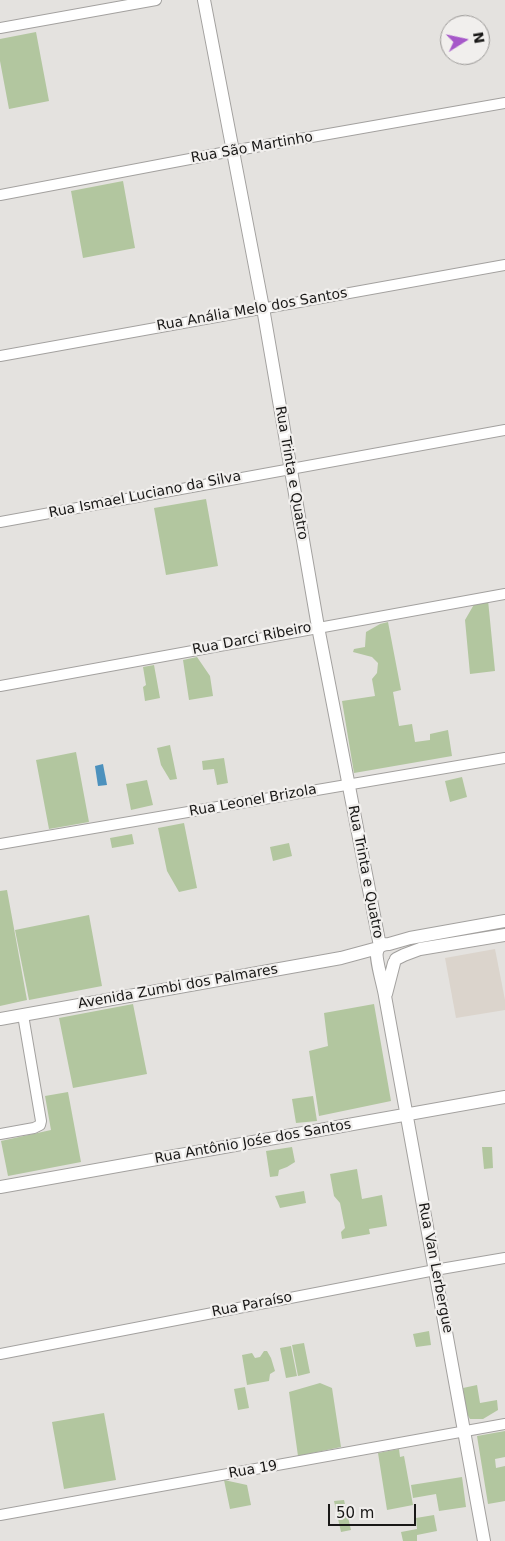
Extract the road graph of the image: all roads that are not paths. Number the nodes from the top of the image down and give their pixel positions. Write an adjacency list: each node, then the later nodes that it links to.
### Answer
1 (156, 0): 3 (street)
2 (204, 0): 5 (street, Rua Trinta e Quatro)
3 (0, 28)
4 (505, 103): 5 (street, Rua São Martinho)
5 (232, 151): 6 (street, Rua São Martinho); 8 (street, Rua Trinta e Quatro)
6 (0, 195)
7 (505, 265): 8 (street, Rua Anália Melo dos Santos)
8 (262, 308): 9 (street, Rua Anália Melo dos Santos); 11 (street, Rua Trinta e Quatro)
9 (0, 356)
10 (505, 430): 11 (street, Rua Ismael Luciano da Silva)
11 (290, 468): 12 (street, Rua Ismael Luciano da Silva); 14 (street, Rua Trinta e Quatro)
12 (0, 522)
13 (505, 594): 14 (street, Rua Darci Ribeiro)
14 (318, 627): 15 (street, Rua Darci Ribeiro); 17 (street, Rua Trinta e Quatro)
15 (0, 686)
16 (505, 758): 17 (street, Rua Leonel Brizola)
17 (348, 785): 18 (street, Rua Leonel Brizola); 21 (street, Rua Trinta e Quatro)
18 (0, 844)
19 (505, 921): 21 (street)
20 (505, 936): 22 (street)
21 (380, 951): 22 (street, Avenida Zumbi dos Palmares); 22 (street); 23 (street, Rua Van Lerbergue); 24 (street, Avenida Zumbi dos Palmares)
22 (395, 961): 23 (street, Rua Van Lerbergue)
23 (385, 996): 27 (street, Rua Van Lerbergue)
24 (23, 1015): 25 (street, Avenida Zumbi dos Palmares); 28 (street)
25 (0, 1019)
26 (505, 1097): 27 (street, Rua Antônio Jośe dos Santos)
27 (406, 1115): 29 (street, Rua Antônio Jośe dos Santos); 31 (street, Rua Van Lerbergue)
28 (0, 1134)
29 (0, 1187)
30 (505, 1258): 31 (street, Rua Paraíso)
31 (435, 1270): 32 (street, Rua Paraíso); 34 (street, Rua Van Lerbergue)
32 (0, 1354)
33 (505, 1424): 34 (street, Rua 19)
34 (465, 1431): 35 (street, Rua 19); 36 (street, Rua Van Lerbergue)
35 (0, 1515)
36 (484, 1541)

